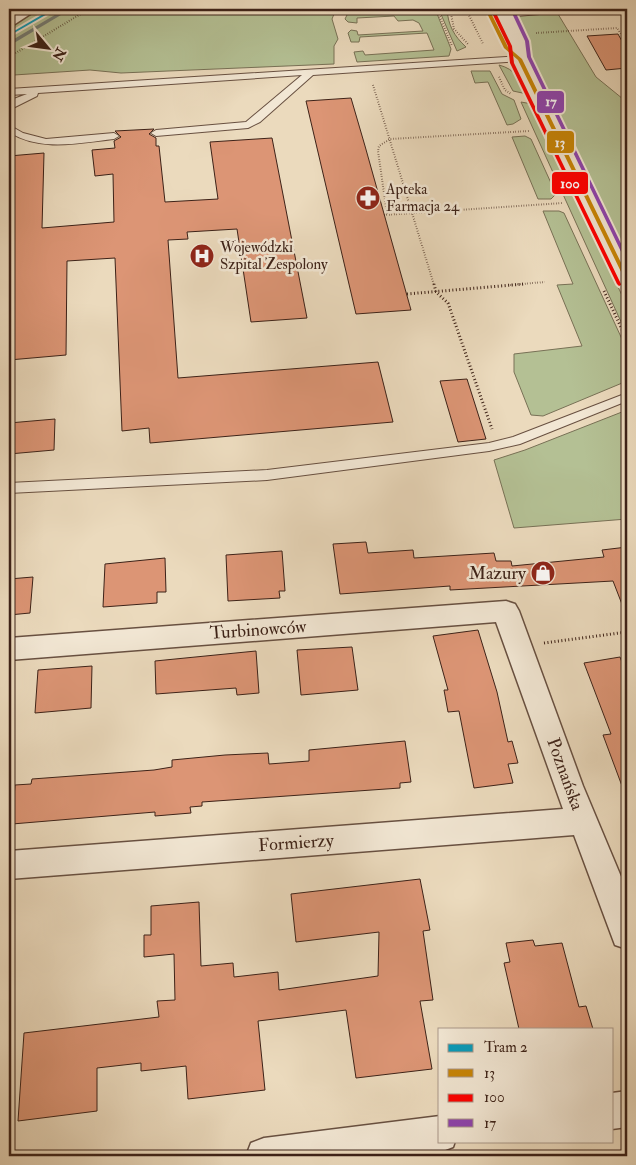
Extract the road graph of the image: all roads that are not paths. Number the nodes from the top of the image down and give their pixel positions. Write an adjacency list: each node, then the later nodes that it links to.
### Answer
1 (30, 9): 6 (street)
2 (487, 9): 7 (main road)
3 (570, 9): 4 (lane); 5 (lane)
4 (574, 9)
5 (503, 11): 7 (main road)
6 (9, 21)
7 (520, 59): 8 (lane); 15 (main road)
8 (311, 72): 9 (lane); 13 (lane)
9 (46, 89): 10 (lane); 11 (lane)
10 (9, 92)
11 (9, 107)
12 (9, 128): 14 (lane)
13 (156, 133)
14 (114, 136)
15 (626, 274)
16 (627, 398): 17 (lane)
17 (9, 488)
18 (506, 611): 19 (street, Turbinowców); 20 (street, Poznańska)
19 (9, 649)
20 (582, 821): 21 (street, Formierzy); 22 (street, Poznańska)
21 (9, 865)
22 (627, 934)
23 (627, 1110): 24 (street)
24 (614, 1111)
25 (438, 1134): 26 (street)
26 (264, 1156)

